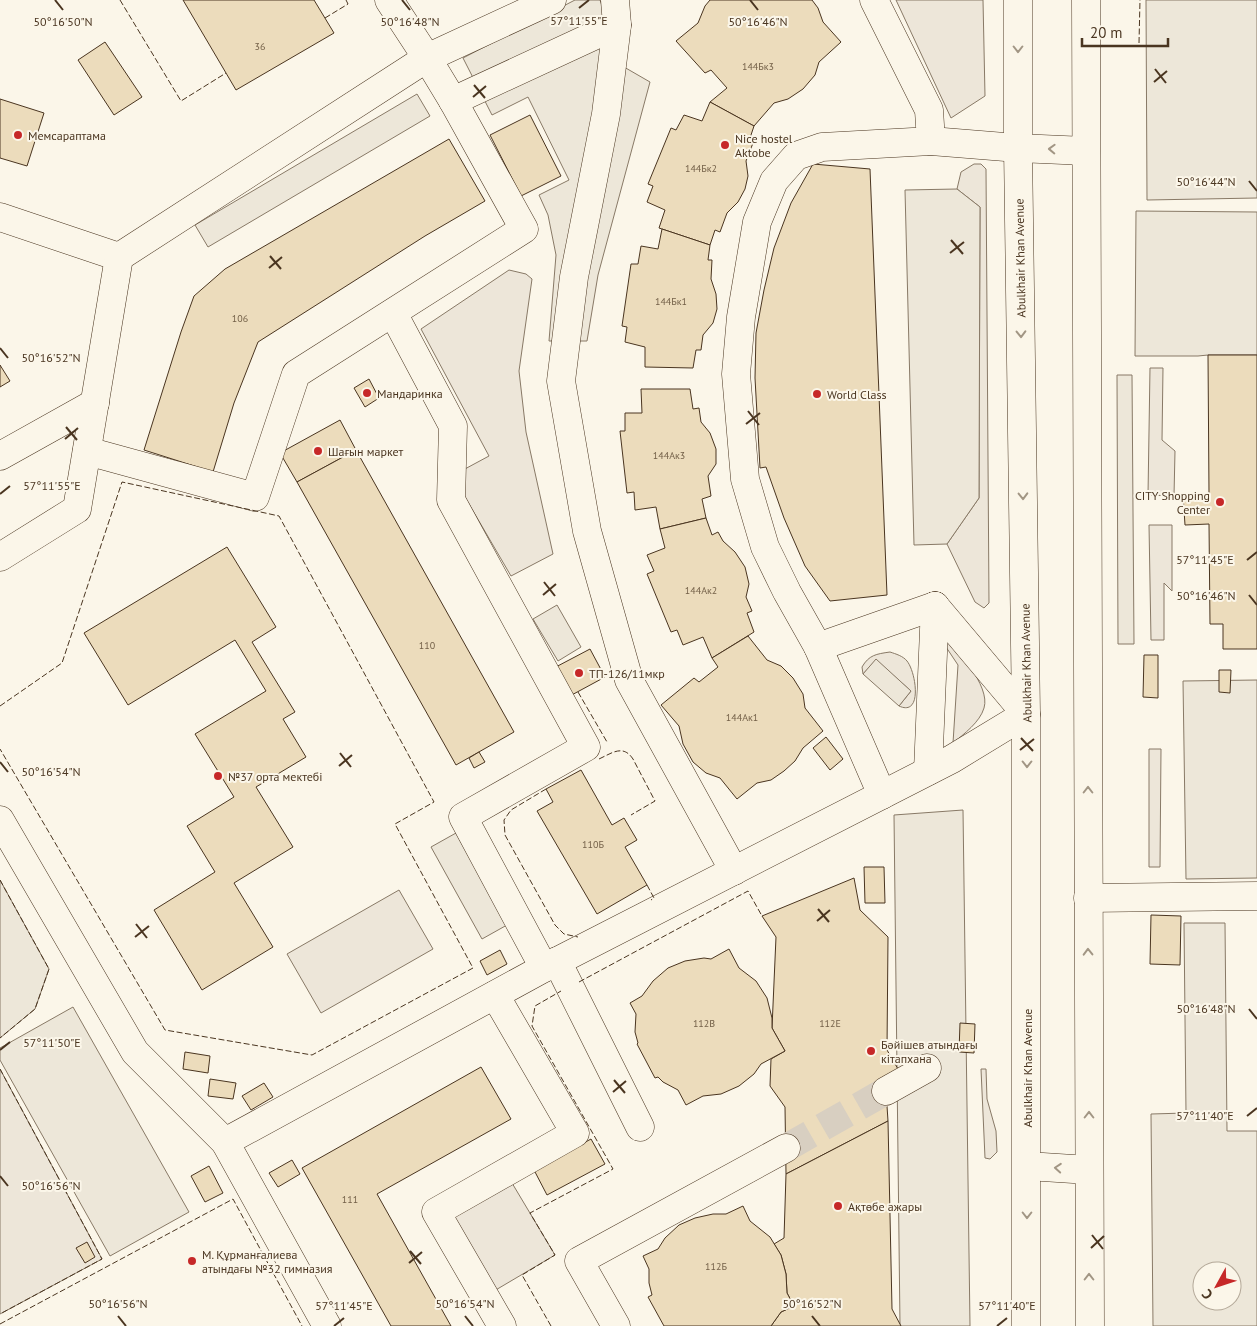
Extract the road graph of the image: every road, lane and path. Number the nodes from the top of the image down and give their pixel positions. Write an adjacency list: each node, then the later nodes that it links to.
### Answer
1 (389, 0): 7 (main road)
2 (552, 0): 7 (main road)
3 (874, 0): 9 (main road)
4 (1018, 0): 10 (main road, Abulkhair Khan Avenue, one-way to 10)
5 (1086, 0): 11 (main road)
6 (616, 12): 8 (main road); 25 (main road)
7 (428, 58): 8 (main road); 13 (main road)
8 (453, 101): 14 (main road)
9 (931, 141): 10 (main road); 20 (main road)
10 (1018, 148): 11 (main road, one-way to 10); 21 (main road, Abulkhair Khan Avenue, one-way to 21)
11 (1086, 151): 27 (main road, one-way to 11)
12 (0, 216): 13 (main road)
13 (119, 256): 15 (main road)
14 (393, 313): 16 (main road); 28 (main road)
15 (95, 403): 16 (main road); 17 (main road)
16 (87, 451): 18 (main road)
17 (0, 456)
18 (0, 557)
19 (935, 606): 20 (main road); 21 (main road); 22 (main road)
20 (818, 648): 23 (main road)
21 (1026, 714): 22 (main road); 35 (main road, Abulkhair Khan Avenue, one-way to 35)
22 (928, 771): 23 (main road)
23 (882, 795): 25 (main road)
24 (0, 820): 33 (main road)
25 (734, 871): 28 (main road)
26 (1257, 896): 27 (main road)
27 (1088, 898): 36 (main road, one-way to 27)
28 (551, 964): 29 (main road); 32 (main road)
29 (496, 995): 33 (main road); 38 (main road)
30 (927, 1068): 31 (main road)
31 (886, 1091)
32 (640, 1126)
33 (225, 1142): 37 (main road)
34 (786, 1148): 39 (main road)
35 (1027, 1166): 36 (main road, one-way to 35); 40 (main road, Abulkhair Khan Avenue, one-way to 40)
36 (1089, 1170): 41 (main road, one-way to 36)
37 (326, 1326)
38 (502, 1326)
39 (616, 1326)
40 (1026, 1326)
41 (1090, 1326)

